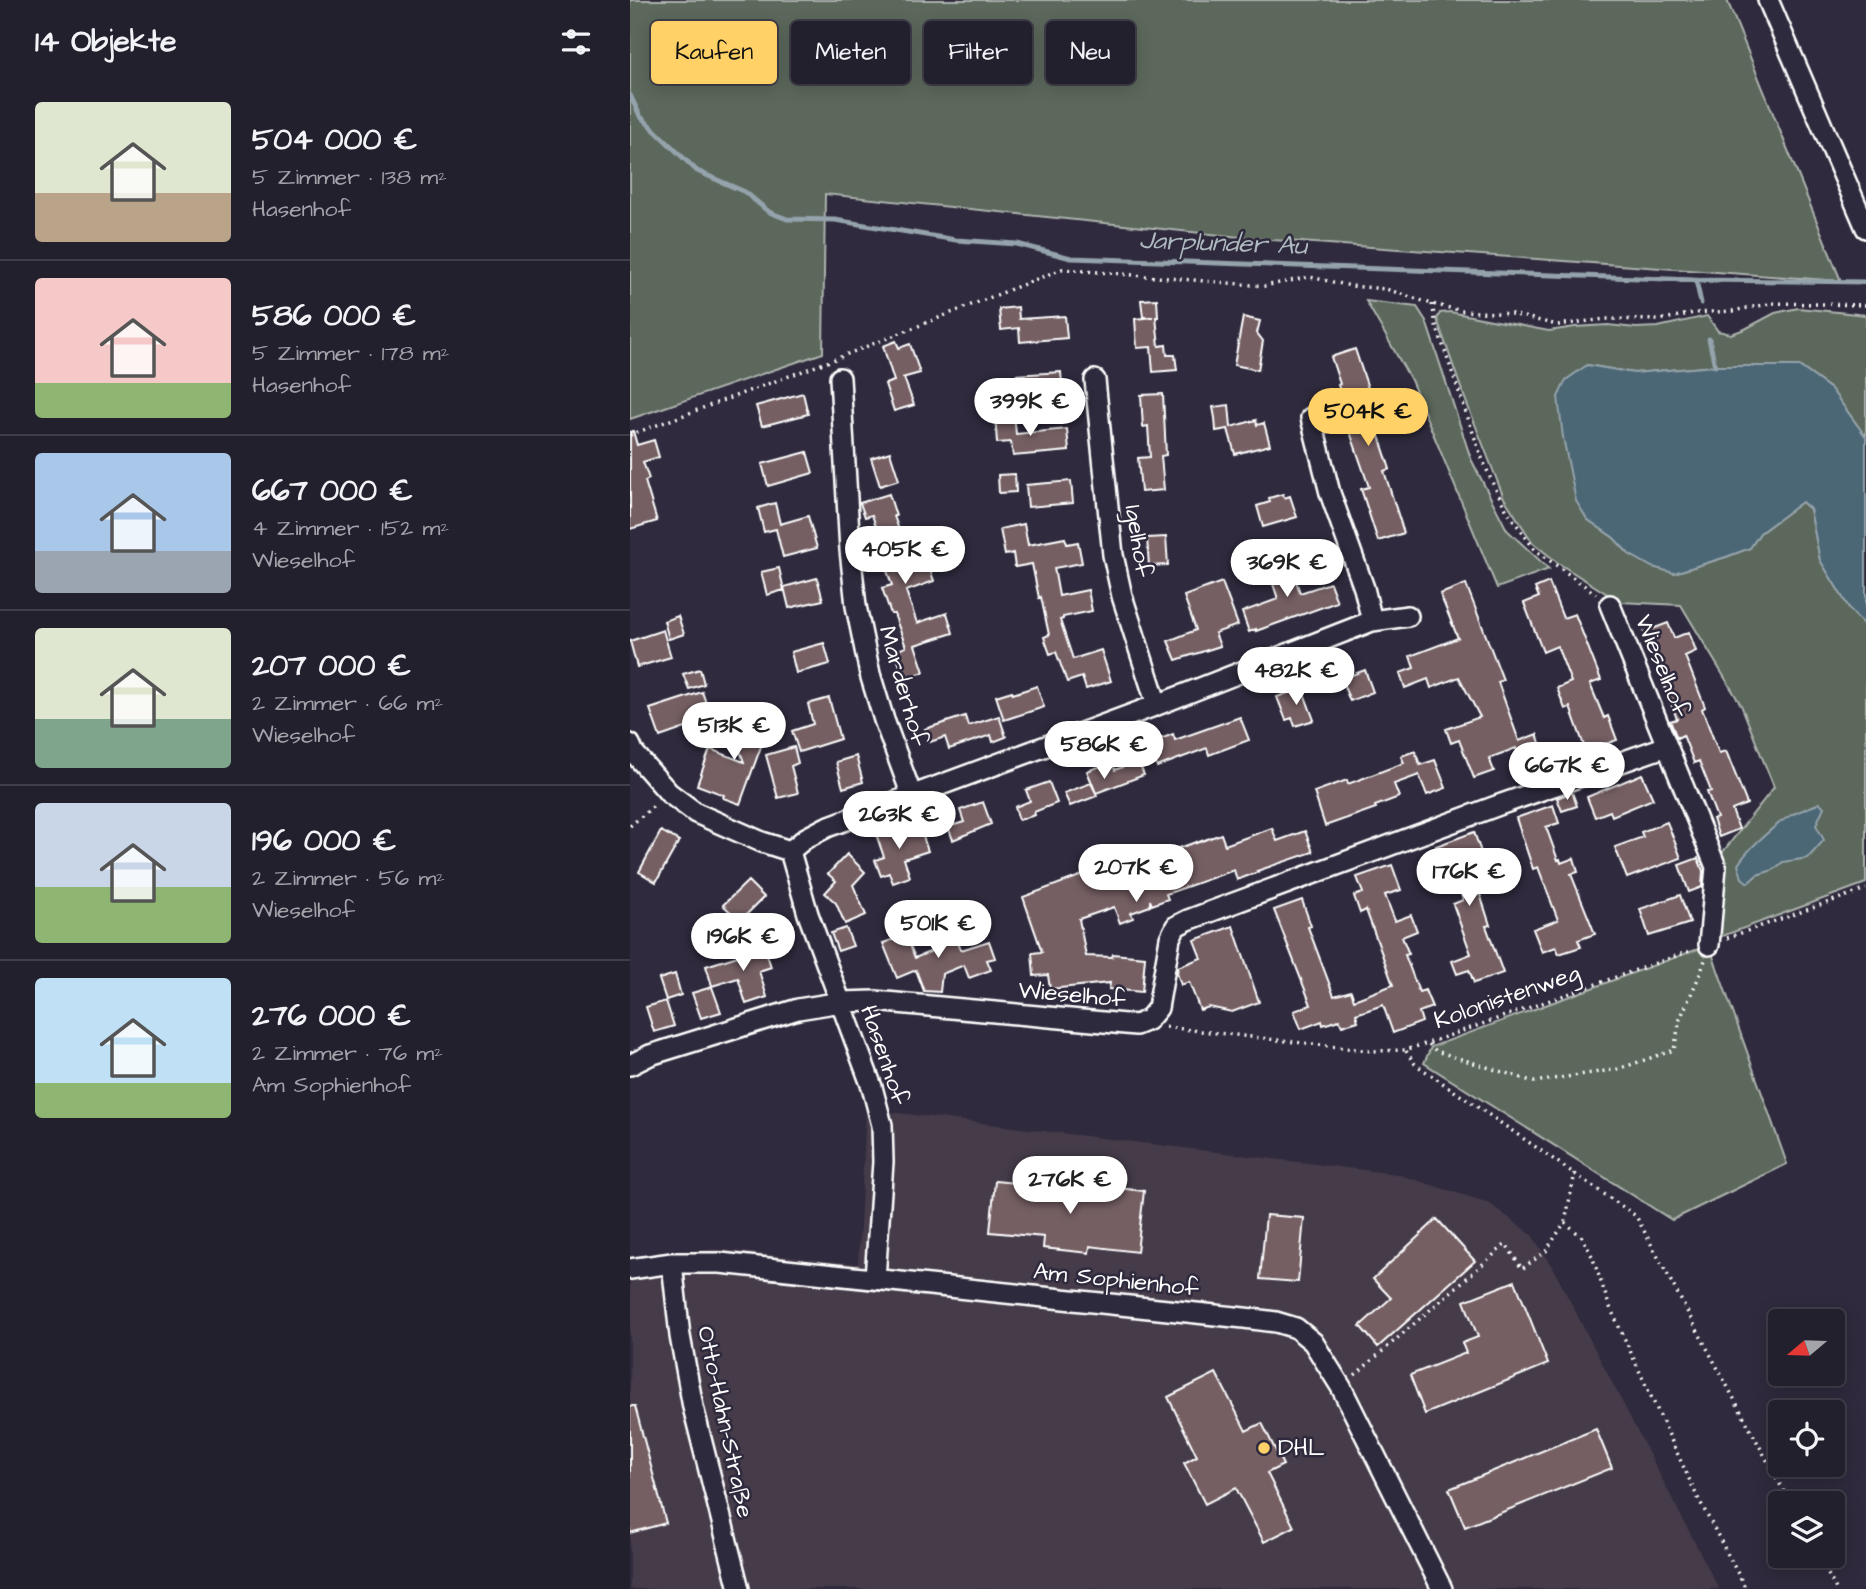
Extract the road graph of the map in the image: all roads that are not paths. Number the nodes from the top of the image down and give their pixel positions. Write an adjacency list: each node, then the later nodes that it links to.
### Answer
1 (1768, 0): 2 (street)
2 (1866, 228)
3 (840, 378): 12 (street, Marderhof)
4 (1095, 380): 9 (street, Igelhof)
5 (1311, 418): 8 (street)
6 (1610, 605): 11 (street, Wieselhof)
7 (1408, 616): 8 (street)
8 (1372, 621): 9 (street)
9 (1157, 705): 12 (street)
10 (630, 744): 13 (street)
11 (1667, 746): 14 (street, Wieselhof); 15 (street, Wieselhof)
12 (912, 796): 13 (street)
13 (790, 851): 15 (street, Hasenhof)
14 (1709, 945)
15 (841, 1002): 16 (street, Wieselhof); 19 (street, Hasenhof)
16 (630, 1065)
17 (672, 1263): 18 (street, Am Sophienhof); 19 (street, Am Sophienhof); 20 (street, Otto-Hahn-Straße)
18 (630, 1269)
19 (875, 1279): 21 (street, Am Sophienhof)
20 (739, 1589)
21 (1442, 1589)

